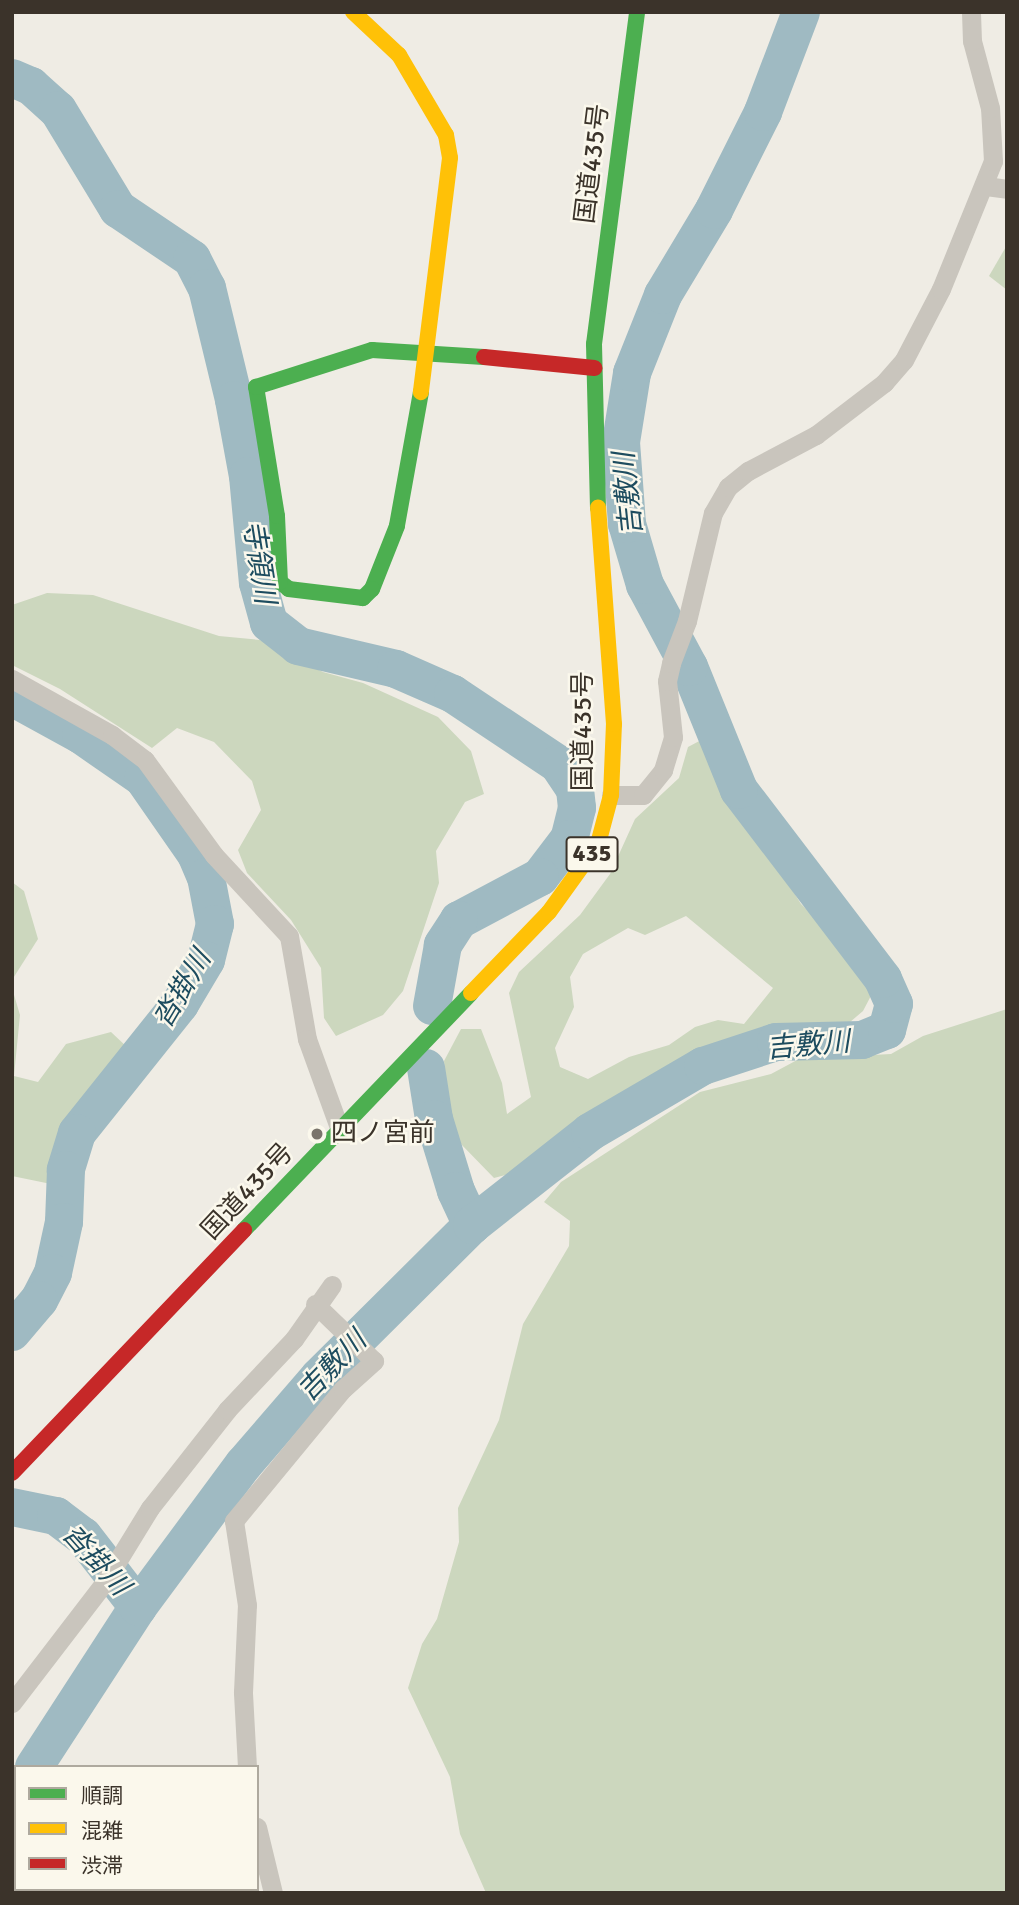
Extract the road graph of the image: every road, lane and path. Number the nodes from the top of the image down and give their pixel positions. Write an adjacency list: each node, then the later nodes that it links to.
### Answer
1 (353, 12): 6 (main road)
2 (637, 12): 7 (main road, 国道435号 / 435)
3 (971, 12): 4 (street)
4 (986, 186): 5 (street); 9 (street)
5 (1007, 189)
6 (428, 351): 6 (main road); 7 (main road)
7 (594, 368): 9 (main road, 国道435号 / 435)
8 (12, 679): 10 (street)
9 (611, 795): 10 (main road, 国道435号 / 435)
10 (340, 1130): 13 (main road, 国道435号 / 435)
11 (332, 1285): 12 (street)
12 (323, 1310): 14 (street); 15 (street)
13 (12, 1473)
14 (12, 1703)
15 (247, 1765)
16 (259, 1835): 17 (street)
17 (273, 1893)

